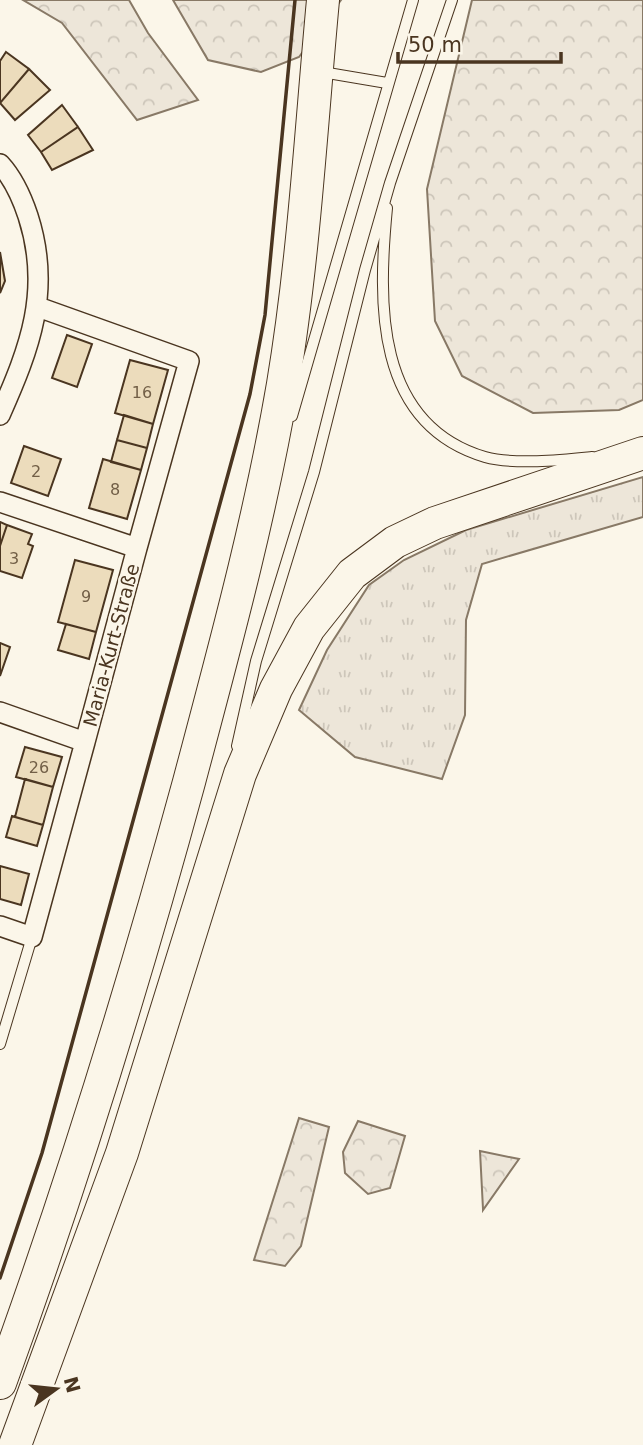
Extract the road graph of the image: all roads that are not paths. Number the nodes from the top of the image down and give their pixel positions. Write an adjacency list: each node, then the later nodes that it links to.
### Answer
1 (323, 0): 4 (main road)
2 (413, 0): 5 (lane)
3 (452, 0): 7 (lane)
4 (317, 71): 5 (lane); 14 (main road)
5 (387, 83): 10 (lane)
6 (0, 164): 8 (street)
7 (390, 183): 12 (lane); 18 (lane)
8 (38, 307): 9 (street); 15 (street, Maria-Kurt-Straße)
9 (0, 415)
10 (288, 431)
11 (284, 444): 14 (lane)
12 (643, 452): 18 (main road)
13 (0, 502): 15 (street, Maria-Kurt-Straße)
14 (250, 542): 22 (main road)
15 (137, 548): 17 (street, Maria-Kurt-Straße)
16 (0, 712): 17 (street)
17 (85, 742): 20 (street, Maria-Kurt-Straße)
18 (213, 856): 23 (main road)
19 (0, 926): 20 (street)
20 (32, 937): 21 (lane)
21 (0, 1044)
22 (0, 1382)
23 (15, 1445)

